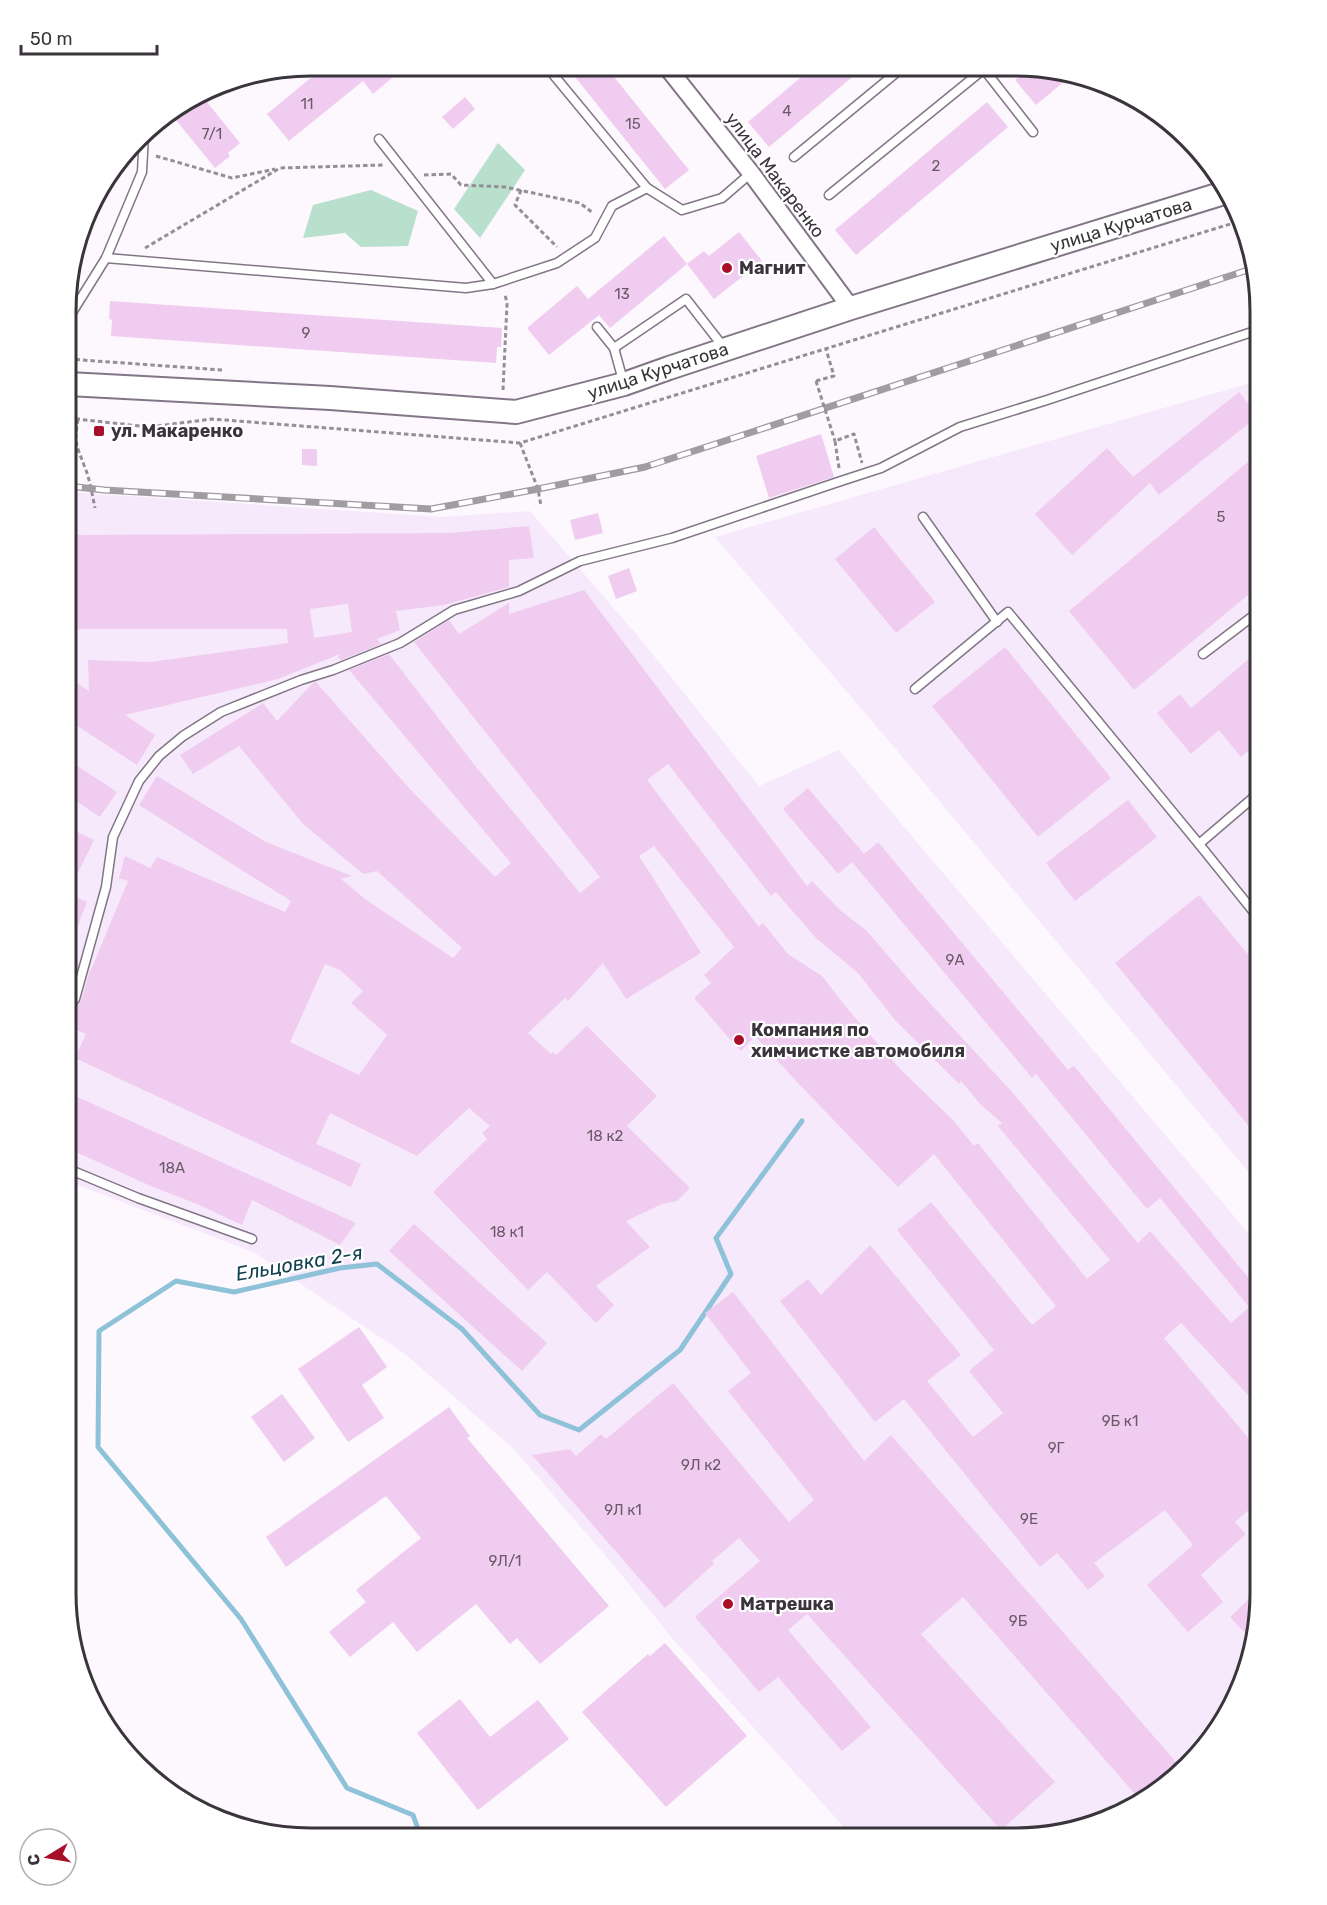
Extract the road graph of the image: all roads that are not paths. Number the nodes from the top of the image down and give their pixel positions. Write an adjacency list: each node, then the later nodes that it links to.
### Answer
1 (554, 76): 11 (lane)
2 (678, 76): 10 (street, улица Макаренко)
3 (892, 76): 9 (lane)
4 (974, 76): 13 (lane)
5 (989, 76): 6 (lane)
6 (1033, 132)
7 (379, 139): 15 (lane)
8 (143, 147): 14 (lane)
9 (794, 157)
10 (751, 173): 11 (lane); 17 (street, улица Макаренко)
11 (647, 188): 15 (lane)
12 (1219, 194): 17 (main road, улица Курчатова)
13 (829, 195)
14 (106, 258): 15 (lane); 16 (lane)
15 (493, 284)
16 (76, 306)
17 (851, 308): 21 (main road, улица Курчатова)
18 (597, 327): 20 (lane)
19 (1250, 333): 32 (lane)
20 (614, 348): 21 (lane); 23 (lane)
21 (725, 349): 23 (main road, улица Курчатова)
22 (76, 384): 23 (main road, улица Курчатова)
23 (624, 384)
24 (923, 517): 26 (lane)
25 (1250, 618): 27 (lane)
26 (997, 622): 28 (lane); 30 (lane)
27 (1203, 654)
28 (915, 689)
29 (1250, 800): 30 (lane)
30 (1199, 844): 31 (lane)
31 (1250, 907)
32 (76, 995)
33 (76, 1173): 34 (lane)
34 (252, 1239)

